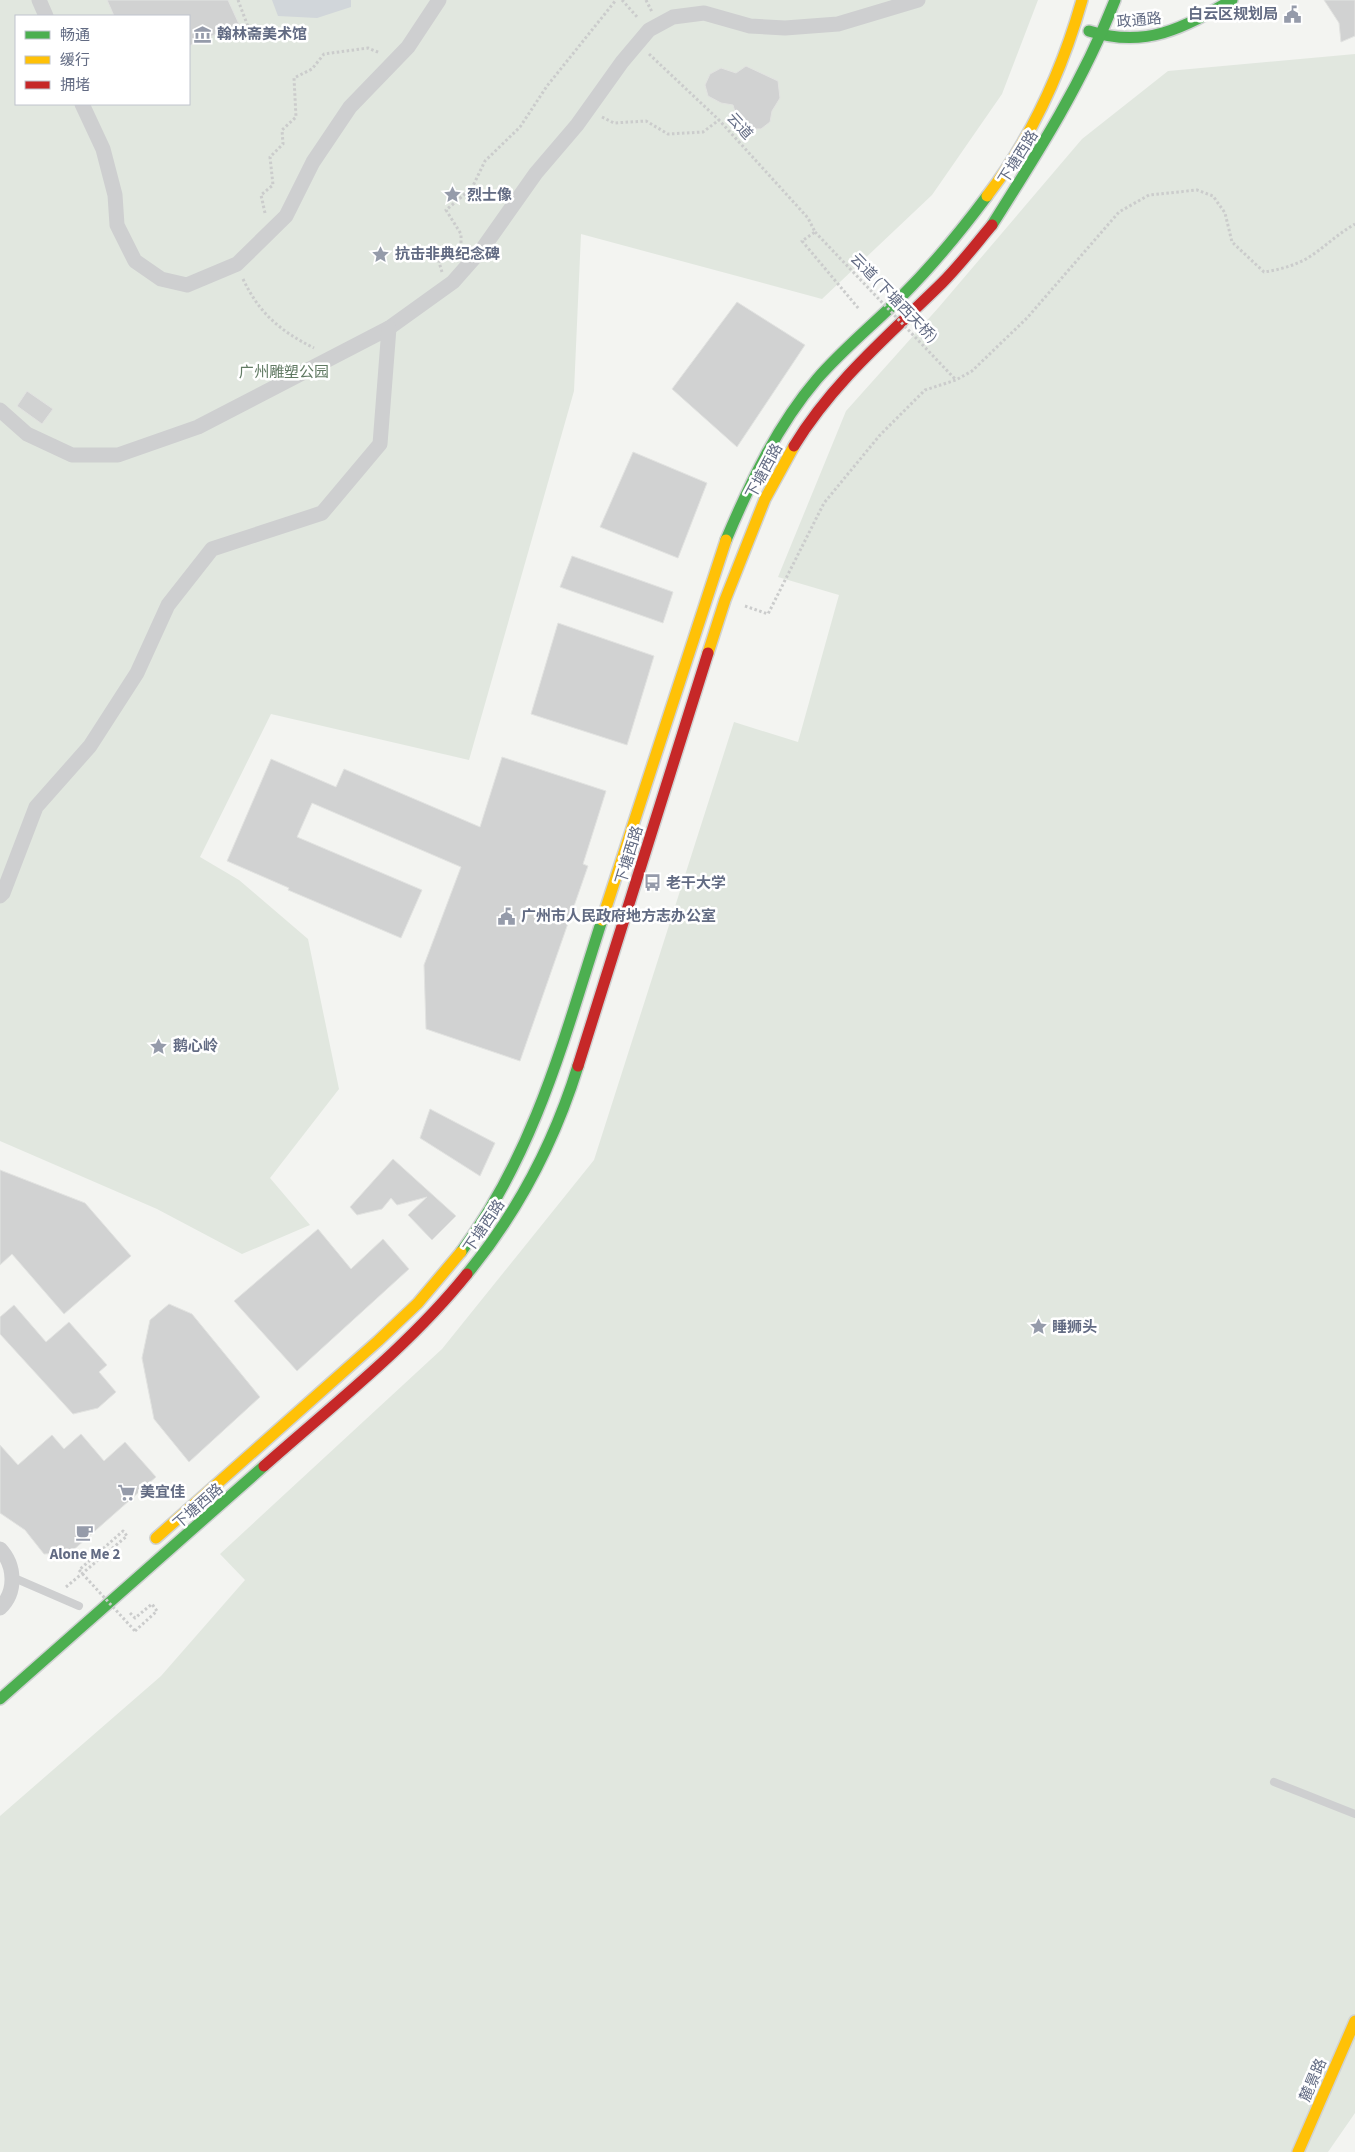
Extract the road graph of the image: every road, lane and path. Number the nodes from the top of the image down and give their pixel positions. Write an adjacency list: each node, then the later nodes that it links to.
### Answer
1 (39, 0): 10 (street)
2 (238, 0): 13 (path)
3 (439, 0): 16 (street)
4 (616, 0): 24 (path)
5 (622, 0): 12 (path)
6 (918, 0): 12 (street)
7 (1082, 0): 11 (main road, 下塘西路)
8 (1115, 0): 14 (main road, 下塘西路)
9 (1232, 0): 14 (main road, 政通路)
10 (46, 15)
11 (1076, 25): 14 (main road); 25 (main road, 下塘西路)
12 (649, 30): 15 (street)
13 (250, 32)
14 (1101, 36): 30 (main road, 下塘西路)
15 (636, 45): 18 (street); 19 (path, 云道)
16 (397, 59): 21 (street); 21 (path)
17 (82, 105): 23 (street)
18 (587, 110): 19 (path); 26 (street)
19 (719, 120): 22 (path, 云道)
20 (1355, 224): 28 (path)
21 (276, 226): 23 (street)
22 (815, 232): 25 (path); 28 (path, 云道 (下塘西天桥), bridge)
23 (237, 264): 27 (path)
24 (444, 279)
25 (872, 324): 32 (main road, 下塘西路)
26 (389, 328): 27 (street); 31 (street)
27 (330, 357): 29 (street)
28 (956, 380): 30 (path)
29 (0, 410)
30 (726, 600): 39 (main road, 下塘西路)
31 (0, 896)
32 (145, 1547)
33 (0, 1549): 34 (street)
34 (12, 1576): 35 (lane); 37 (street)
35 (54, 1595): 36 (lane); 38 (path, bridge)
36 (79, 1606)
37 (0, 1608)
38 (130, 1612)
39 (0, 1699)
40 (1274, 1782): 41 (lane)
41 (1355, 1814)
42 (1355, 2020): 43 (main road, 麓景路)
43 (1298, 2152)

